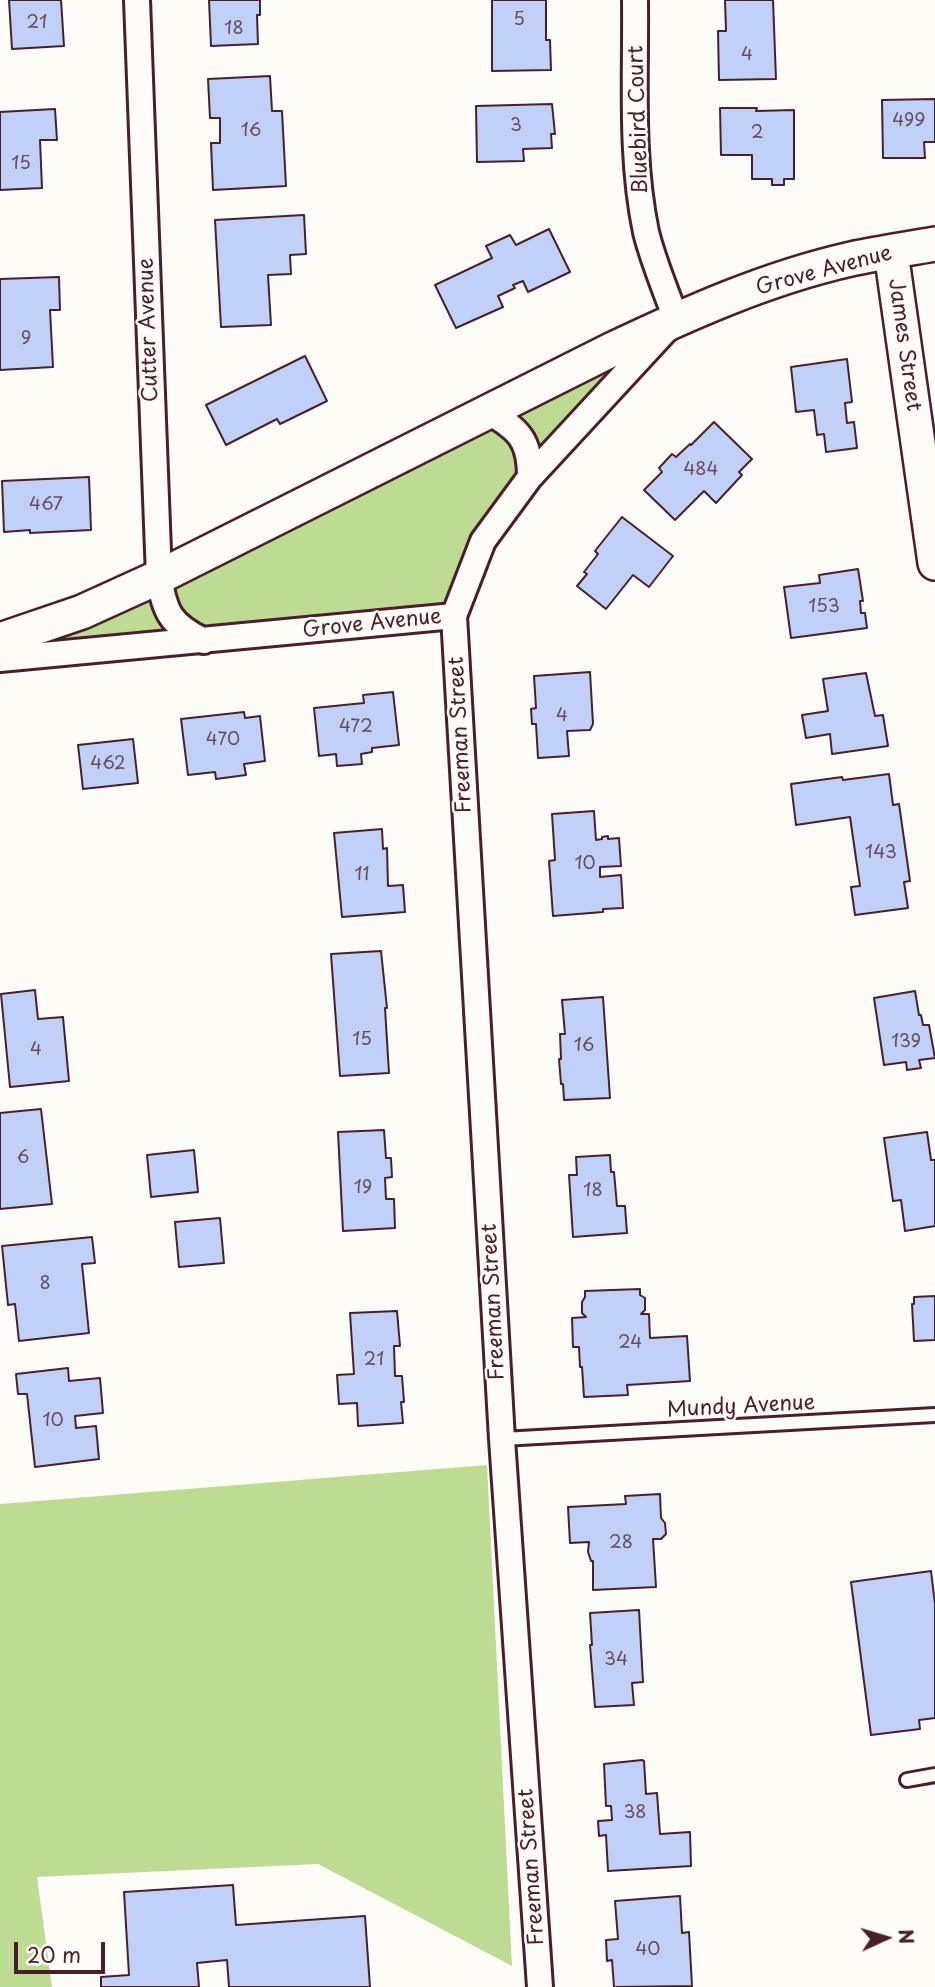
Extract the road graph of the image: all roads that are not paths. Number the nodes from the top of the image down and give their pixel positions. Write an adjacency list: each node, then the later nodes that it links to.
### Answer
1 (137, 0): 9 (street, Cutter Avenue)
2 (635, 0): 5 (street, Bluebird Court)
3 (935, 244): 4 (street, Grove Avenue)
4 (891, 252): 5 (street, Grove Avenue); 8 (street, James Street)
5 (676, 319): 6 (street, Grove Avenue); 7 (street, Grove Avenue)
6 (489, 412): 7 (street); 9 (street, Grove Avenue)
7 (530, 477): 10 (street, Grove Avenue)
8 (935, 563)
9 (159, 577): 11 (street, Grove Avenue); 12 (street, Cutter Avenue)
10 (454, 616): 12 (street, Grove Avenue); 15 (street, Freeman Street)
11 (0, 640)
12 (204, 640): 13 (street, Grove Avenue)
13 (0, 659)
14 (935, 1415): 15 (lane, Mundy Avenue)
15 (502, 1439): 18 (street, Freeman Street)
16 (935, 1775): 17 (lane)
17 (907, 1780)
18 (540, 1987)

